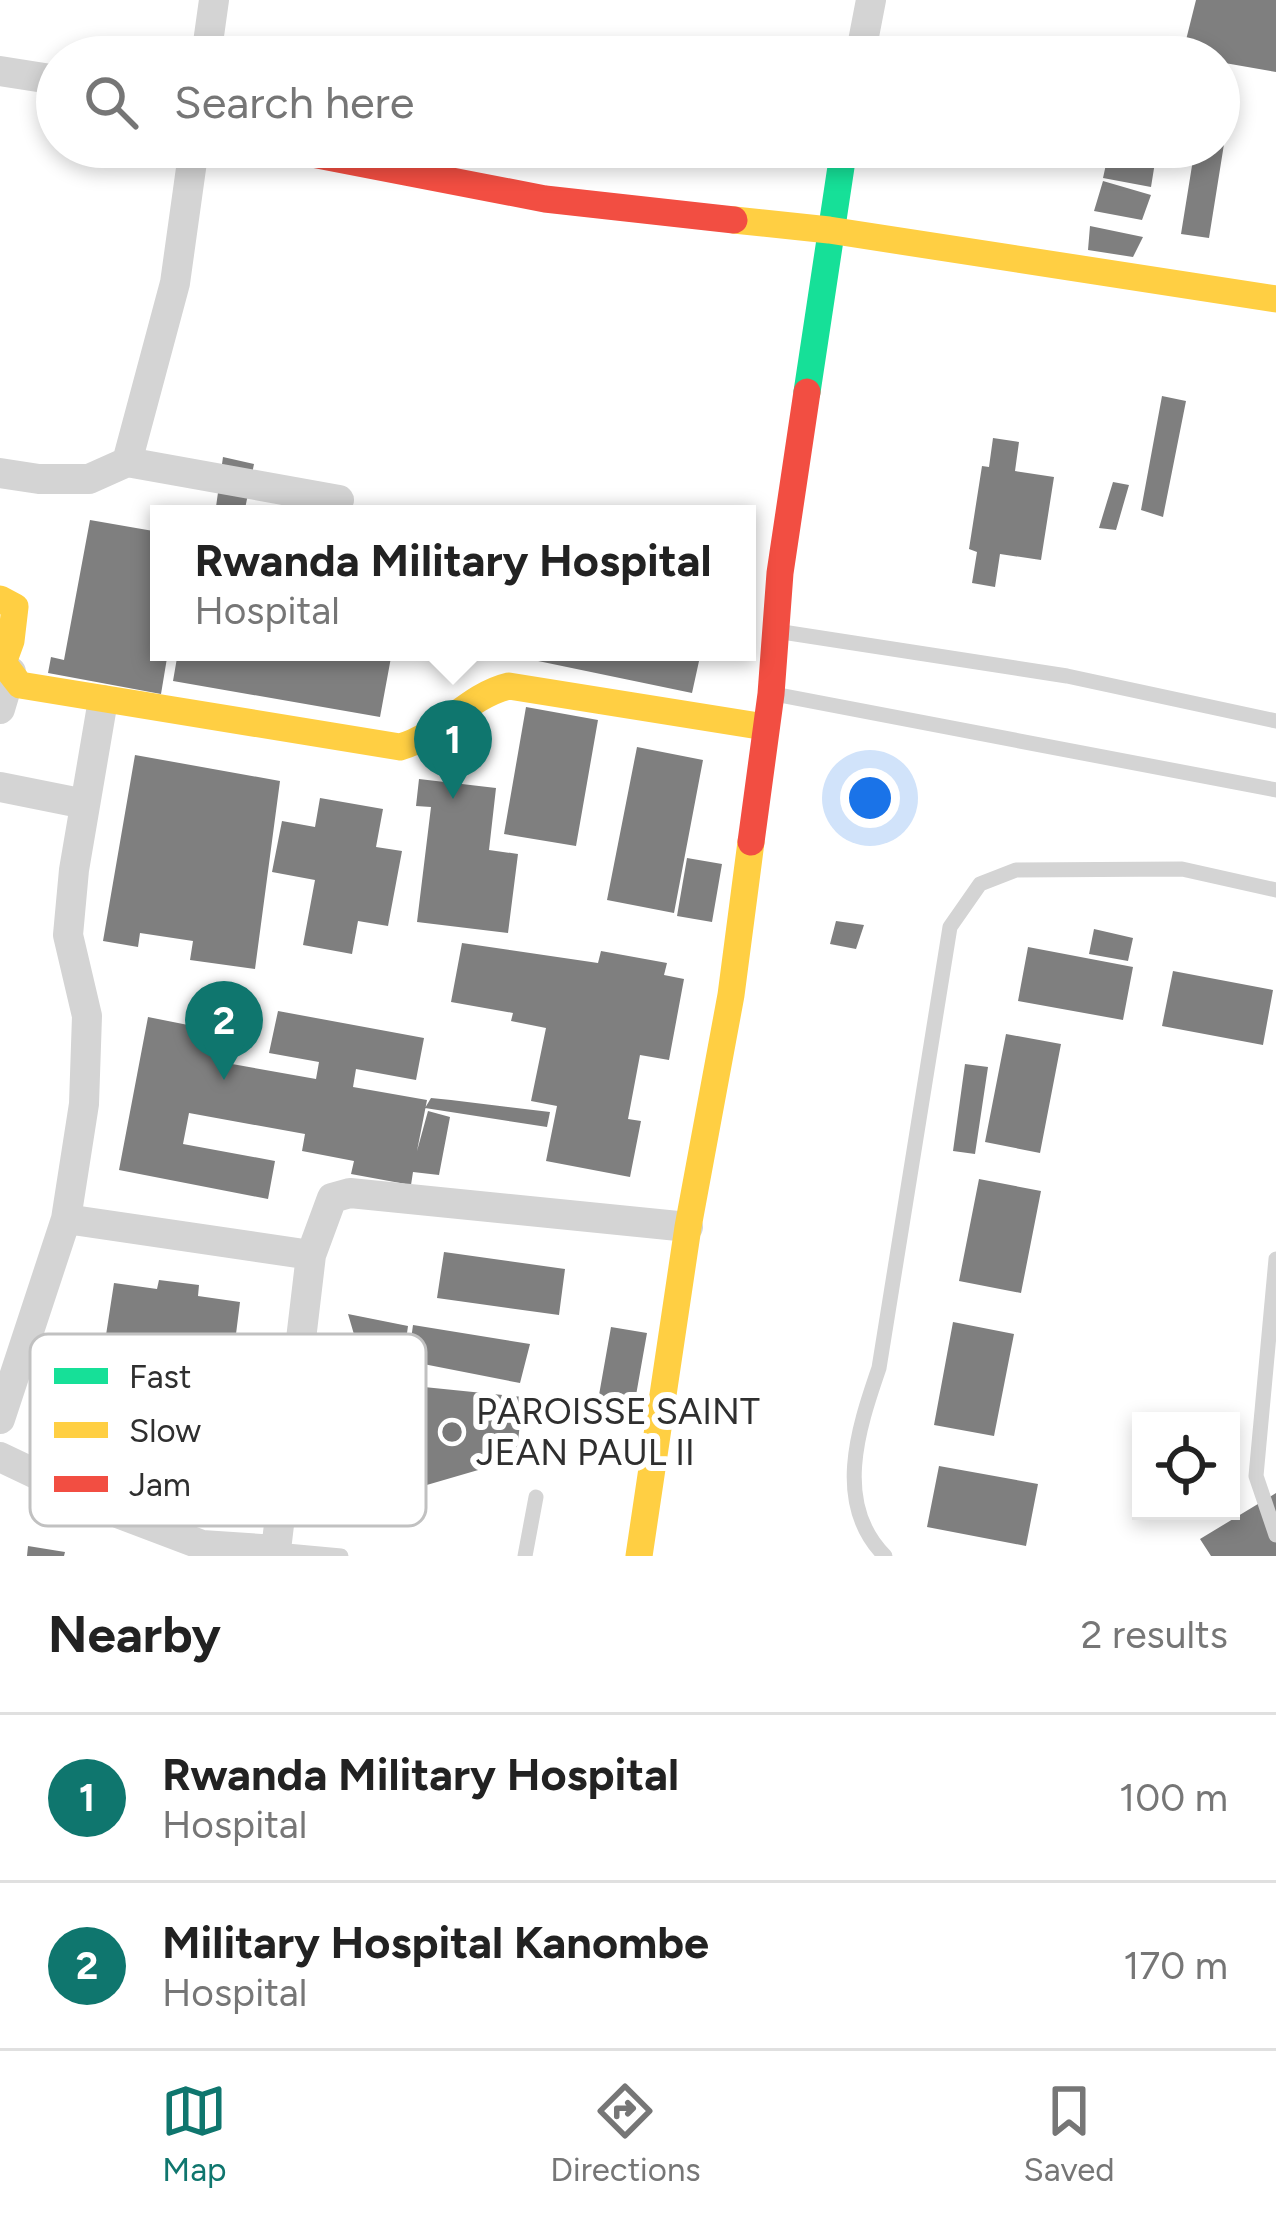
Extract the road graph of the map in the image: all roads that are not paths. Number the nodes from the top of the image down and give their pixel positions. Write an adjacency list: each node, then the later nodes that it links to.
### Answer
1 (214, 0): 3 (street)
2 (871, 0): 4 (street)
3 (209, 36)
4 (864, 36)
5 (0, 71): 6 (street)
6 (36, 77)
7 (191, 168): 12 (street)
8 (385, 168): 10 (street)
9 (840, 168): 10 (street)
10 (829, 230): 11 (street); 16 (street)
11 (1276, 299)
12 (127, 462): 13 (street); 14 (street)
13 (0, 473)
14 (339, 500)
15 (0, 599): 17 (street)
16 (773, 630): 18 (street); 21 (lane)
17 (10, 672): 19 (street); 20 (street)
18 (771, 694): 22 (street); 24 (lane)
19 (103, 700): 22 (street); 25 (street)
20 (0, 710)
21 (1276, 721)
22 (765, 727): 28 (street)
23 (0, 787): 25 (street)
24 (1276, 790)
25 (85, 804): 27 (street)
26 (1276, 890): 43 (lane)
27 (66, 1220): 29 (street); 31 (street)
28 (688, 1227): 29 (street); 42 (street)
29 (311, 1255): 32 (street)
30 (1276, 1259): 38 (lane)
31 (14, 1332): 33 (street)
32 (301, 1334)
33 (0, 1419)
34 (0, 1457): 35 (street)
35 (30, 1471)
36 (536, 1497): 41 (lane)
37 (152, 1526): 39 (street)
38 (1276, 1535)
39 (275, 1553): 40 (lane)
40 (341, 1556)
41 (525, 1556)
42 (639, 1556)
43 (885, 1556)

